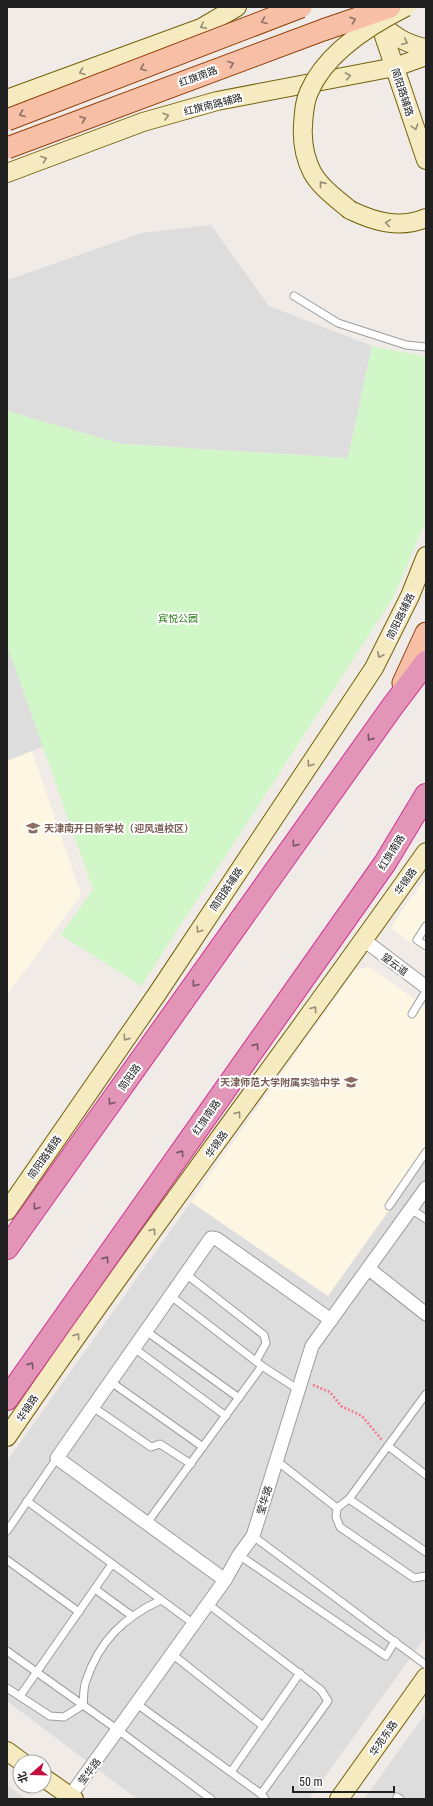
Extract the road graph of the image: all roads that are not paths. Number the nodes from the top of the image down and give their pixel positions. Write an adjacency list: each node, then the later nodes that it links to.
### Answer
1 (237, 7): 9 (street, one-way to 9)
2 (301, 7): 10 (main road, one-way to 10, bridge)
3 (373, 7): 5 (street, 简阳路辅路)
4 (406, 7): 14 (street, one-way to 4, bridge)
5 (385, 16): 6 (street, one-way to 6); 8 (street, 简阳路辅路); 11 (main road, 红旗南路, one-way to 5, bridge)
6 (426, 48)
7 (426, 56): 8 (street, 红旗南路辅路)
8 (395, 67): 12 (street, 简阳路辅路, one-way to 12); 13 (street, 红旗南路辅路, one-way to 8)
9 (7, 99)
10 (7, 120)
11 (7, 148)
12 (426, 160)
13 (7, 173)
14 (426, 218)
15 (294, 296): 16 (lane)
16 (426, 347)
17 (426, 556): 33 (street, 简阳路辅路, one-way to 33)
18 (426, 633): 20 (main road)
19 (426, 662): 20 (highway)
20 (392, 706): 35 (highway, 简阳路, one-way to 35)
21 (426, 795): 47 (highway, 红旗南路, one-way to 21)
22 (426, 852): 24 (street, 华锦路)
23 (426, 926): 25 (lane)
24 (364, 940): 26 (street, 望云道); 51 (street, 华锦路, one-way to 24)
25 (426, 946)
26 (426, 987)
27 (426, 991): 28 (lane)
28 (412, 1014)
29 (426, 1152): 31 (lane)
30 (426, 1188): 32 (street, 莹华路)
31 (389, 1206)
32 (411, 1209): 34 (lane); 36 (street, 莹华路)
33 (7, 1211)
34 (426, 1220)
35 (7, 1248)
36 (368, 1270): 39 (street); 40 (street, 莹华路)
37 (186, 1274): 38 (street); 40 (street); 43 (lane)
38 (171, 1296): 41 (street); 43 (lane)
39 (426, 1314)
40 (330, 1320): 45 (street, 莹华路)
41 (146, 1331): 42 (street); 48 (lane)
42 (134, 1348): 44 (street); 50 (lane)
43 (259, 1364): 45 (lane); 48 (lane)
44 (111, 1382): 49 (street); 53 (lane)
45 (300, 1386): 55 (street, 莹华路)
46 (426, 1394): 52 (lane)
47 (8, 1398)
48 (239, 1398): 50 (lane)
49 (93, 1407): 54 (street); 56 (lane)
50 (226, 1416): 53 (lane)
51 (7, 1437)
52 (388, 1446): 57 (lane); 58 (lane)
53 (203, 1447): 56 (lane)
54 (57, 1458): 59 (lane); 61 (street)
55 (276, 1461): 60 (lane); 63 (street, 莹华路)
56 (191, 1464): 61 (lane)
57 (426, 1475)
58 (349, 1499): 60 (lane); 64 (lane)
59 (27, 1501): 62 (lane); 67 (lane)
60 (337, 1508): 68 (lane)
61 (147, 1523): 69 (street)
62 (7, 1530)
63 (253, 1536): 65 (street, 莹华路); 76 (lane)
64 (426, 1552)
65 (239, 1555): 69 (street, 莹华路); 76 (lane)
66 (7, 1560): 73 (lane)
67 (112, 1564): 70 (lane); 71 (lane)
68 (426, 1576)
69 (225, 1580): 72 (street, 莹华路)
70 (95, 1589): 73 (lane); 74 (lane)
71 (161, 1600): 74 (lane); 75 (lane)
72 (208, 1604): 75 (street, 莹华路); 81 (lane)
73 (79, 1612): 80 (lane)
74 (132, 1616): 87 (lane)
75 (194, 1624): 78 (street, 莹华路)
76 (395, 1641): 79 (lane)
77 (7, 1651): 80 (lane)
78 (172, 1654): 86 (street, 莹华路); 88 (lane)
79 (426, 1665)
80 (37, 1672): 85 (lane); 87 (lane)
81 (300, 1673): 88 (lane); 93 (lane)
82 (426, 1677): 96 (street, 华苑东路)
83 (7, 1688): 85 (lane)
84 (426, 1692): 97 (street, 华苑东路)
85 (20, 1696): 87 (lane)
86 (137, 1704): 89 (street, 莹华路); 90 (lane)
87 (83, 1705): 89 (lane)
88 (263, 1726): 90 (lane)
89 (118, 1730): 94 (street, 莹华路); 95 (lane)
90 (231, 1772): 93 (lane)
91 (52, 1785): 94 (street)
92 (52, 1790): 94 (street)
93 (263, 1796)
94 (68, 1798)
95 (211, 1799)
96 (339, 1799)
97 (350, 1799)

